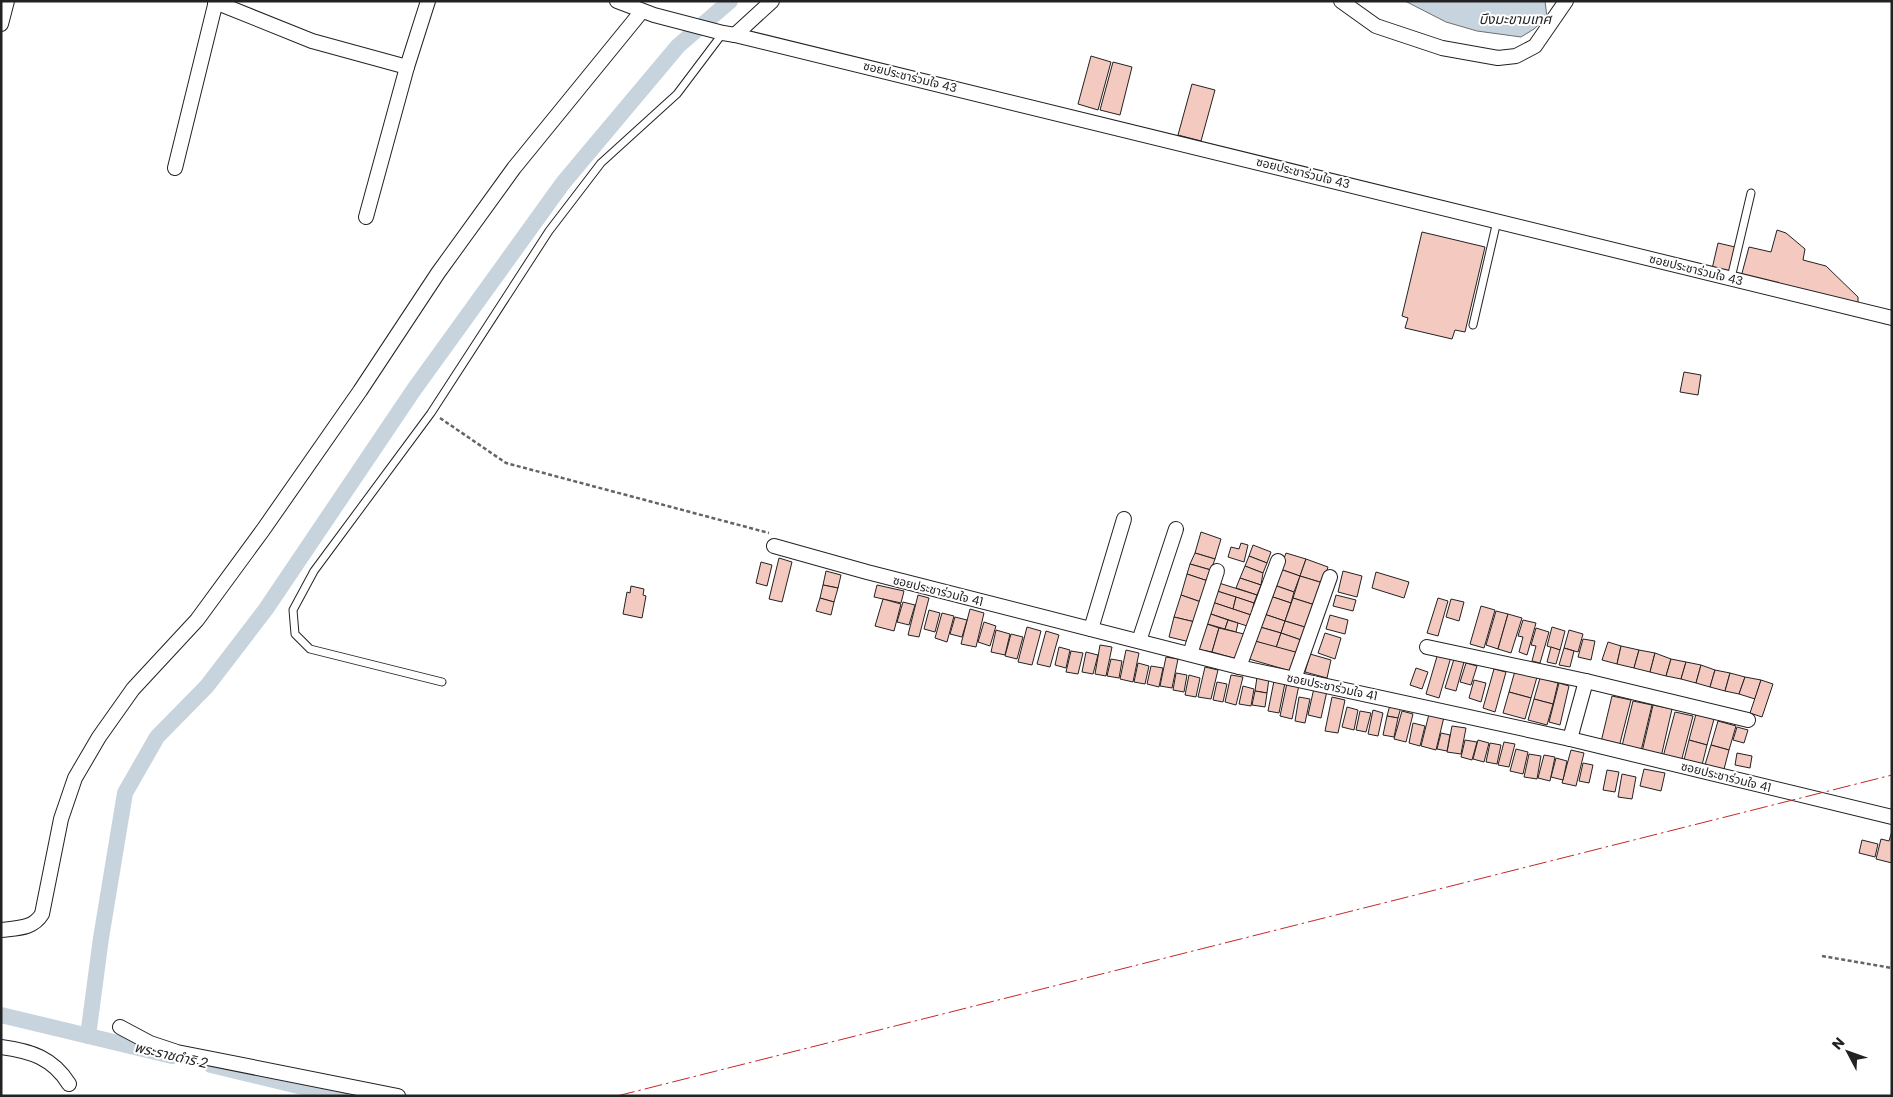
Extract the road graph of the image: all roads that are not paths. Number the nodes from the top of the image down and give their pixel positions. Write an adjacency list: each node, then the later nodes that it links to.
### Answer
1 (7, 1): 9 (street)
2 (428, 1): 11 (street)
3 (772, 1): 10 (street)
4 (1341, 1): 5 (street)
5 (1566, 1)
6 (216, 2): 11 (street); 12 (street)
7 (624, 2): 8 (street, ซอยประชาร่วมใจ 43)
8 (648, 13): 10 (street, ซอยประชาร่วมใจ 43); 36 (street)
9 (1, 24)
10 (724, 32): 15 (street, ซอยประชาร่วมใจ 43); 31 (lane)
11 (406, 67): 14 (street)
12 (175, 168)
13 (1751, 193): 16 (lane)
14 (366, 217)
15 (1497, 221): 16 (street, ซอยประชาร่วมใจ 43); 18 (lane)
16 (1731, 278): 17 (street, ซอยประชาร่วมใจ 43)
17 (1892, 318)
18 (1473, 324)
19 (1124, 518): 25 (street)
20 (1176, 529): 26 (street)
21 (774, 540): 25 (street, ซอยประชาร่วมใจ 41)
22 (1278, 561): 29 (street)
23 (1217, 571): 28 (street)
24 (1330, 577): 30 (street)
25 (1091, 629): 26 (street, ซอยประชาร่วมใจ 41)
26 (1139, 642): 28 (street, ซอยประชาร่วมใจ 41)
27 (1427, 647): 32 (street)
28 (1190, 654): 29 (street, ซอยประชาร่วมใจ 41)
29 (1239, 667): 30 (street, ซอยประชาร่วมใจ 41)
30 (1294, 679): 34 (street, ซอยประชาร่วมใจ 41)
31 (442, 682)
32 (1586, 682): 33 (street); 34 (street)
33 (1748, 720)
34 (1570, 739): 35 (street, ซอยประชาร่วมใจ 41)
35 (1892, 817)
36 (1, 930)
37 (120, 1027): 40 (street)
38 (1, 1047): 39 (street)
39 (69, 1084)
40 (398, 1096)

